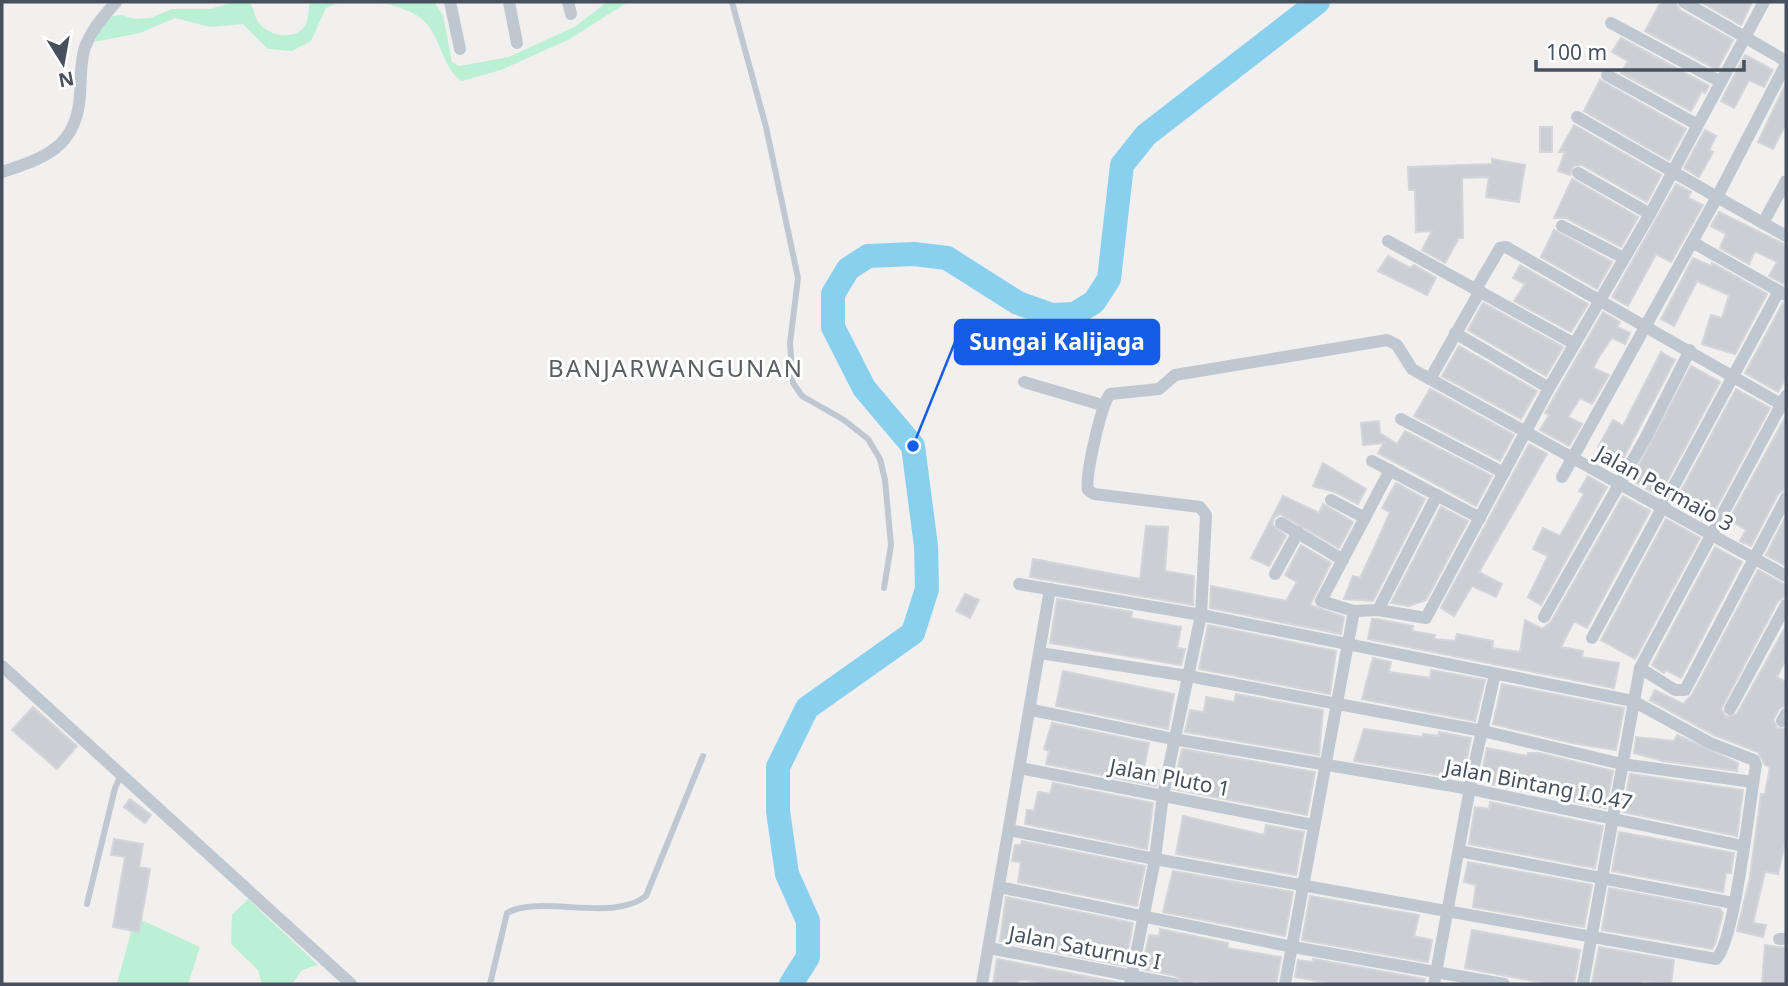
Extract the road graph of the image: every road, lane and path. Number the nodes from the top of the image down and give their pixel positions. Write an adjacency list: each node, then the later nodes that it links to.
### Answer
1 (116, 2): 16 (street)
2 (450, 2): 10 (street)
3 (509, 2): 9 (street)
4 (732, 2): 63 (lane)
5 (1684, 2): 8 (street)
6 (1764, 2): 8 (street)
7 (1611, 23): 13 (street)
8 (1745, 39): 11 (street); 13 (street)
9 (517, 43)
10 (460, 49)
11 (1786, 62): 20 (street)
12 (1608, 75): 15 (street)
13 (1719, 81): 15 (street)
14 (1577, 117): 17 (street)
15 (1696, 124): 17 (street)
16 (2, 172)
17 (1672, 172): 20 (street); 21 (street)
18 (1578, 173): 21 (street)
19 (1786, 181): 22 (street)
20 (1717, 197): 22 (street); 26 (street)
21 (1650, 214): 27 (street)
22 (1763, 223): 24 (street)
23 (1562, 226): 27 (street)
24 (1786, 236)
25 (1388, 241): 28 (street)
26 (1692, 242): 29 (street); 31 (street)
27 (1624, 258): 30 (street)
28 (1478, 290): 30 (street); 32 (street); 33 (street)
29 (1783, 293): 35 (street)
30 (1599, 300): 31 (street); 33 (street)
31 (1646, 326): 34 (street); 43 (street)
32 (1455, 333): 36 (street); 38 (street)
33 (1573, 344): 38 (street)
34 (1690, 350): 35 (street); 48 (street)
35 (1733, 376): 39 (street); 52 (street)
36 (1430, 379): 40 (street, Jalan Permaio 3); 42 (street, Jalan Permaio 3)
37 (1024, 382): 40 (street)
38 (1549, 388): 42 (street)
39 (1785, 403): 57 (street)
40 (1102, 405): 68 (street)
41 (1401, 419): 46 (street)
42 (1526, 432): 43 (street, Jalan Permaio 3); 46 (street)
43 (1573, 458): 47 (street); 48 (street, Jalan Permaio 3)
44 (1372, 460): 45 (street)
45 (1390, 470): 49 (street); 53 (street)
46 (1504, 473): 54 (street)
47 (1562, 477)
48 (1619, 484): 52 (street, Jalan Permaio 3); 69 (street)
49 (1437, 495): 54 (street); 66 (street)
50 (1786, 498): 58 (street)
51 (1331, 500): 53 (street)
52 (1663, 508): 57 (street, Jalan Permaio 3); 70 (street)
53 (1365, 518): 59 (street)
54 (1480, 518): 66 (street)
55 (1281, 523): 56 (street)
56 (1298, 532): 59 (street); 60 (street)
57 (1710, 534): 58 (street, Jalan Permaio 3); 74 (street)
58 (1753, 559): 61 (street, Jalan Permaio 3); 74 (street)
59 (1343, 560): 67 (street)
60 (1275, 574)
61 (1786, 576)
62 (1019, 584): 64 (street)
63 (884, 588)
64 (1051, 589): 68 (street); 72 (street)
65 (1786, 605): 79 (street)
66 (1378, 610): 67 (street)
67 (1354, 611): 71 (street)
68 (1201, 615): 71 (street); 76 (street)
69 (1544, 617)
70 (1592, 638)
71 (1348, 646): 75 (street); 78 (street)
72 (1040, 653): 76 (street); 80 (street)
73 (2, 666): 87 (street)
74 (1640, 668): 77 (street)
75 (1495, 674): 77 (street); 81 (street)
76 (1188, 676): 78 (street); 82 (street)
77 (1633, 701): 85 (street); 88 (street)
78 (1337, 705): 81 (street); 84 (street)
79 (1730, 709)
80 (1032, 710): 82 (street, Jalan Bintang I.0.47); 86 (street)
81 (1482, 731): 85 (street); 89 (street)
82 (1173, 739): 84 (street, Jalan Bintang I.0.47); 90 (street)
83 (704, 756): 110 (lane)
84 (1327, 764): 89 (street, Jalan Bintang I.0.47); 92 (street)
85 (1622, 764): 88 (street); 91 (street)
86 (1020, 768): 90 (street, Jalan Pluto 1); 93 (street)
87 (121, 775): 101 (lane); 109 (street)
88 (1753, 782): 94 (street)
89 (1470, 789): 91 (street, Jalan Bintang I.0.47); 95 (street)
90 (1163, 795): 92 (street, Jalan Pluto 1); 96 (street)
91 (1612, 818): 94 (street, Jalan Bintang I.0.47); 97 (street)
92 (1313, 825): 98 (street)
93 (1009, 830): 96 (street); 99 (street)
94 (1743, 846): 100 (street)
95 (1459, 851): 97 (street); 102 (street)
96 (1155, 859): 98 (street); 103 (street)
97 (1602, 877): 100 (street); 104 (street)
98 (1304, 884): 102 (street); 105 (street)
99 (999, 887): 103 (street); 106 (street)
100 (1732, 903): 104 (street)
101 (87, 905)
102 (1449, 909): 104 (street); 107 (street)
103 (1144, 916): 105 (street); 108 (street)
104 (1592, 937): 115 (street)
105 (1293, 947): 107 (street); 113 (street)
106 (989, 948): 108 (street, Jalan Saturnus I); 111 (street)
107 (1435, 979): 114 (street)
108 (1131, 980): 112 (street, Jalan Saturnus I)
109 (351, 984)
110 (490, 984)
111 (982, 984)
112 (1174, 984)
113 (1285, 984)
114 (1504, 984)
115 (1583, 984)

